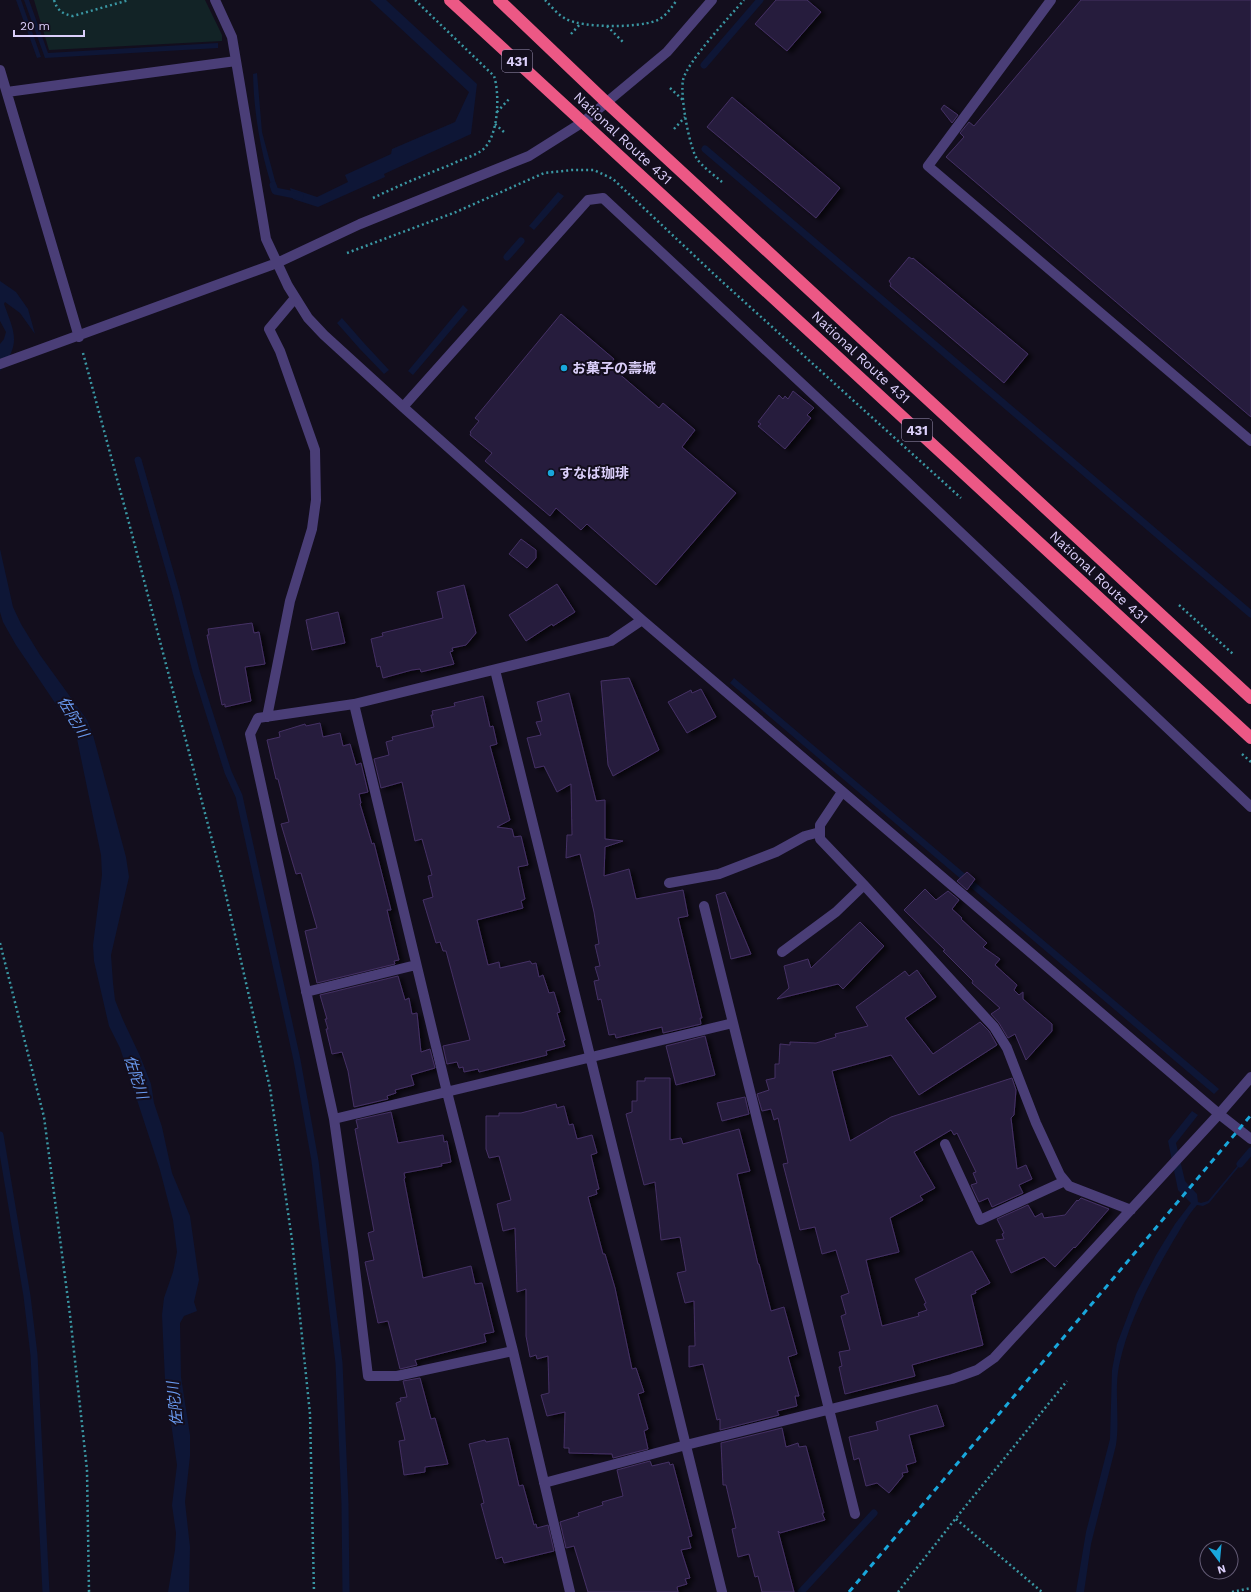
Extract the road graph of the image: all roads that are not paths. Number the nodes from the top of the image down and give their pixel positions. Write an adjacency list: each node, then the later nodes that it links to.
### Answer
1 (215, 0): 6 (street)
2 (450, 0): 10 (highway, National Route 431 / 431)
3 (499, 0): 9 (highway, National Route 431 / 431)
4 (712, 0): 9 (street)
5 (1051, 0): 16 (street)
6 (236, 61): 8 (street); 11 (street)
7 (0, 70): 8 (street)
8 (7, 92): 13 (street)
9 (607, 103): 10 (street); 19 (highway, National Route 431 / 431)
10 (583, 122): 11 (street); 22 (highway, National Route 431 / 431)
11 (277, 263): 12 (street); 13 (street)
12 (295, 298): 15 (street); 21 (street)
13 (78, 337): 14 (street)
14 (0, 364)
15 (403, 407): 17 (street); 24 (street)
16 (1251, 441)
17 (642, 620): 18 (street); 23 (street)
18 (495, 670): 20 (street); 33 (street)
19 (1251, 698)
20 (354, 704): 21 (street); 30 (street)
21 (267, 717): 31 (street)
22 (1251, 738)
23 (842, 792): 25 (street); 36 (street)
24 (1251, 807)
25 (820, 832): 26 (street); 27 (street)
26 (669, 883)
27 (864, 885): 29 (street); 40 (street)
28 (704, 906): 32 (street)
29 (782, 952)
30 (416, 965): 31 (street); 35 (street)
31 (306, 992): 37 (street)
32 (734, 1023): 33 (street); 43 (street)
33 (591, 1057): 35 (street); 44 (street)
34 (1251, 1077): 36 (street)
35 (447, 1092): 37 (street); 42 (street)
36 (1219, 1114): 38 (street); 41 (street)
37 (334, 1119): 42 (street)
38 (1251, 1139)
39 (945, 1144): 40 (street)
40 (1065, 1181): 41 (street)
41 (1131, 1210): 43 (street)
42 (513, 1351): 45 (street)
43 (829, 1410): 44 (street); 46 (street)
44 (686, 1445): 45 (street); 48 (street)
45 (544, 1483): 47 (street)
46 (855, 1514)
47 (570, 1592)
48 (722, 1592)

